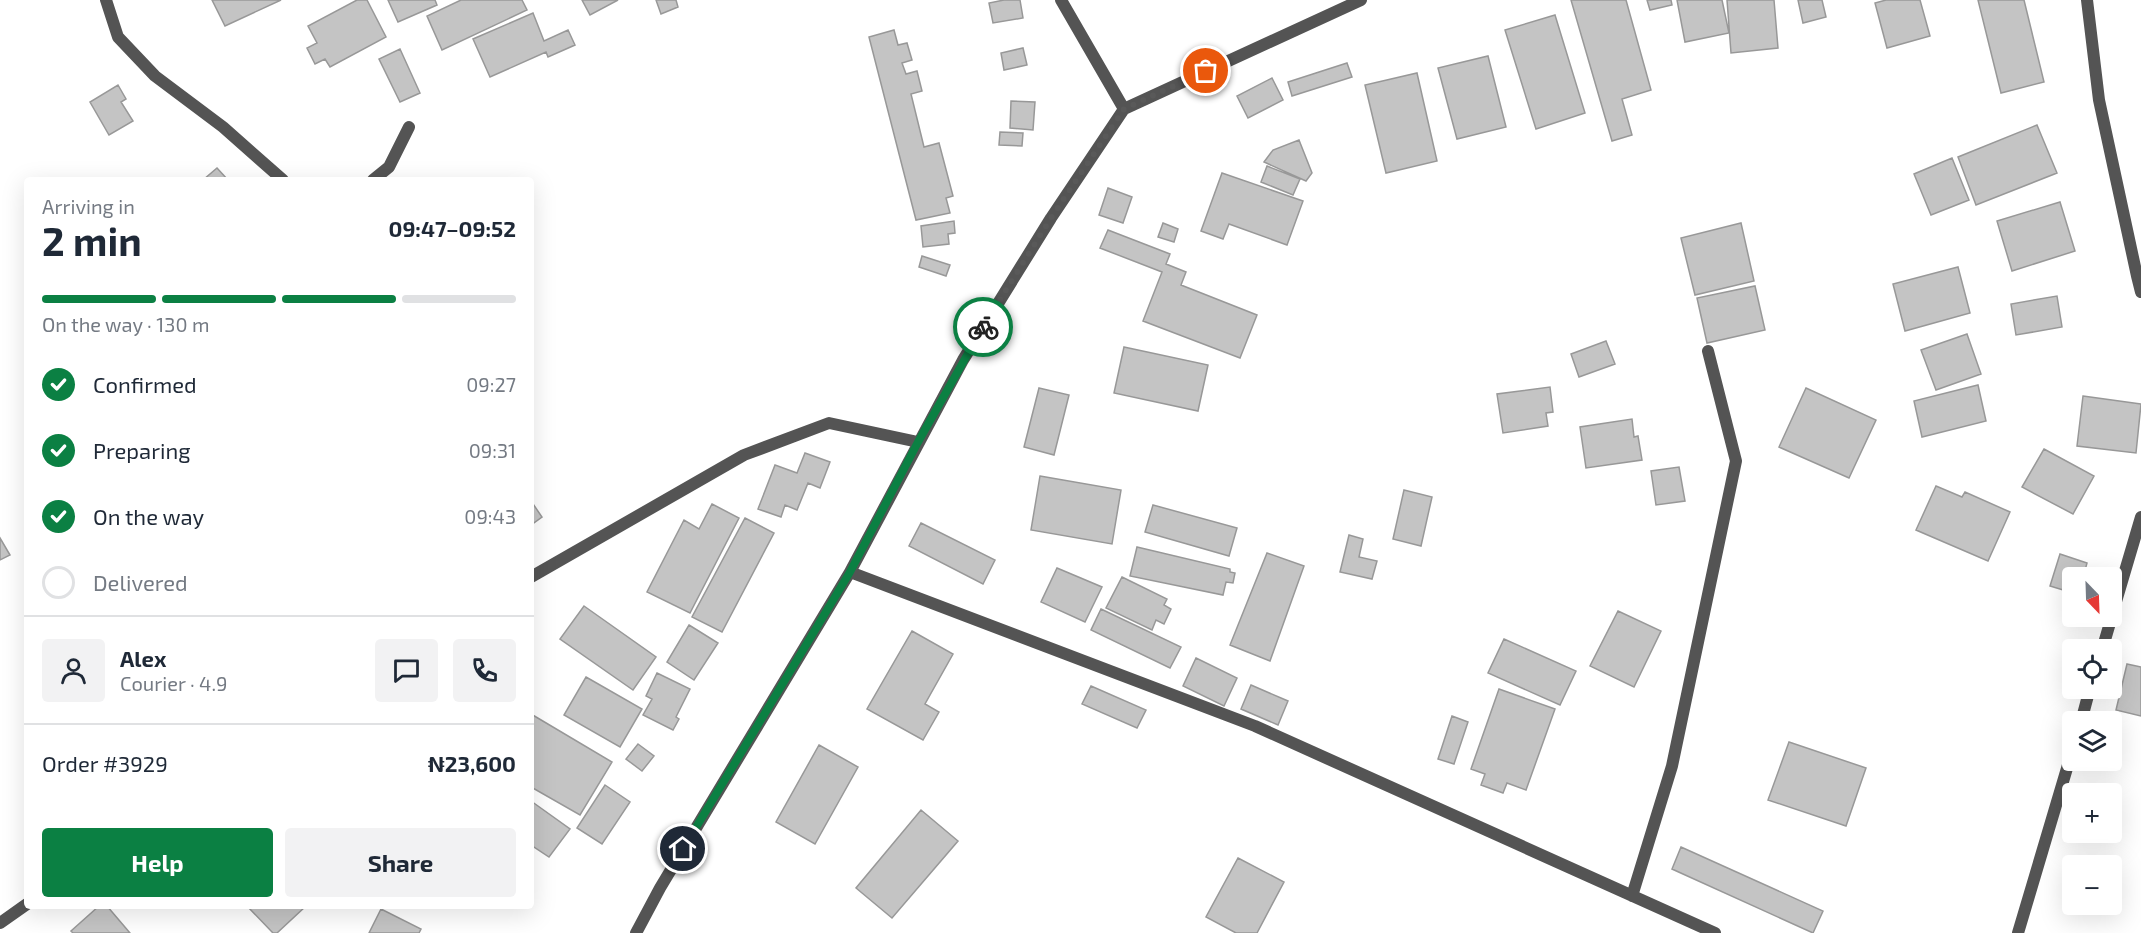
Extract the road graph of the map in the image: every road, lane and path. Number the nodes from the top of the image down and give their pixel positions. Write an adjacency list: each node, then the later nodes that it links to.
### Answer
1 (105, 0): 7 (street)
2 (1061, 0): 5 (street)
3 (1361, 0): 5 (street)
4 (2087, 0): 9 (street)
5 (1124, 109): 12 (street)
6 (408, 127): 8 (street)
7 (280, 177)
8 (376, 177)
9 (2139, 276): 10 (street)
10 (2141, 292)
11 (1708, 351): 18 (street)
12 (918, 442): 14 (street); 15 (street)
13 (2141, 517): 16 (street)
14 (850, 572): 18 (street); 21 (street)
15 (534, 575)
16 (2122, 582)
17 (2066, 771): 23 (street)
18 (1632, 896): 22 (street)
19 (24, 906): 20 (street)
20 (0, 923)
21 (636, 933)
22 (1715, 933)
23 (2018, 933)

